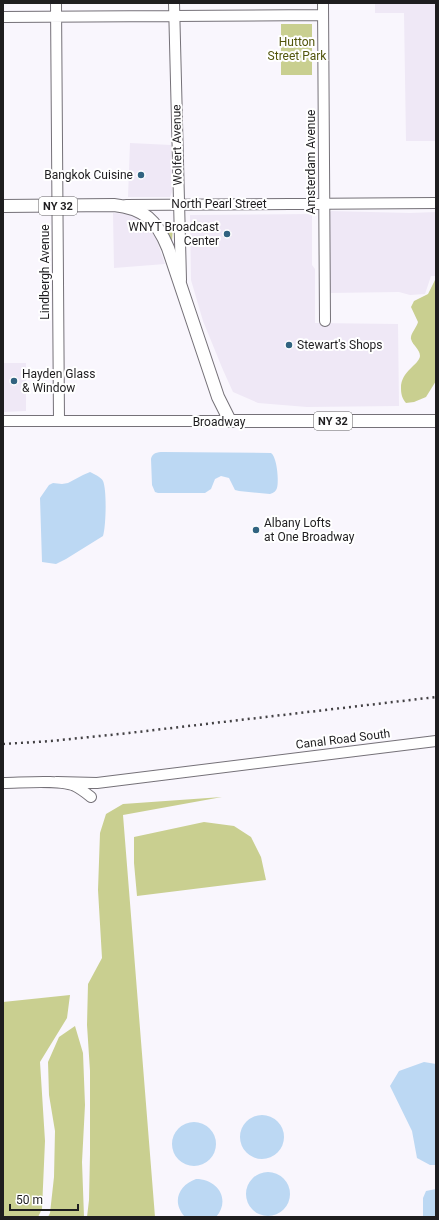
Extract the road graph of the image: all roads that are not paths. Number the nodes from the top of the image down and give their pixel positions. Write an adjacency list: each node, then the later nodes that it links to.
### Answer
1 (56, 3): 6 (street, Lindbergh Avenue)
2 (174, 3): 4 (street, Wolfert Avenue)
3 (323, 3): 5 (street, Amsterdam Avenue)
4 (174, 15): 5 (street); 6 (street); 11 (street, Wolfert Avenue)
5 (323, 15): 9 (street, Amsterdam Avenue)
6 (57, 16): 7 (street); 13 (street, Lindbergh Avenue)
7 (3, 17)
8 (436, 203): 9 (street, North Pearl Street)
9 (324, 204): 11 (street, North Pearl Street); 15 (street, Amsterdam Avenue)
10 (114, 205): 11 (street, North Pearl Street); 13 (main road, North Pearl Street / NY 32); 14 (main road, NY 32)
11 (178, 205): 14 (street, Wolfert Avenue)
12 (3, 206): 13 (main road, North Pearl Street / NY 32)
13 (58, 206): 16 (street, Lindbergh Avenue)
14 (181, 288): 19 (main road, Wolfert Avenue / NY 32)
15 (325, 321)
16 (59, 420): 17 (street, Broadway); 19 (street, Broadway)
17 (3, 421)
18 (436, 421): 19 (main road, Broadway / NY 32)
19 (230, 422)
20 (436, 741): 21 (street, Canal Road South)
21 (57, 782): 22 (street); 23 (street)
22 (3, 783)
23 (91, 797)

